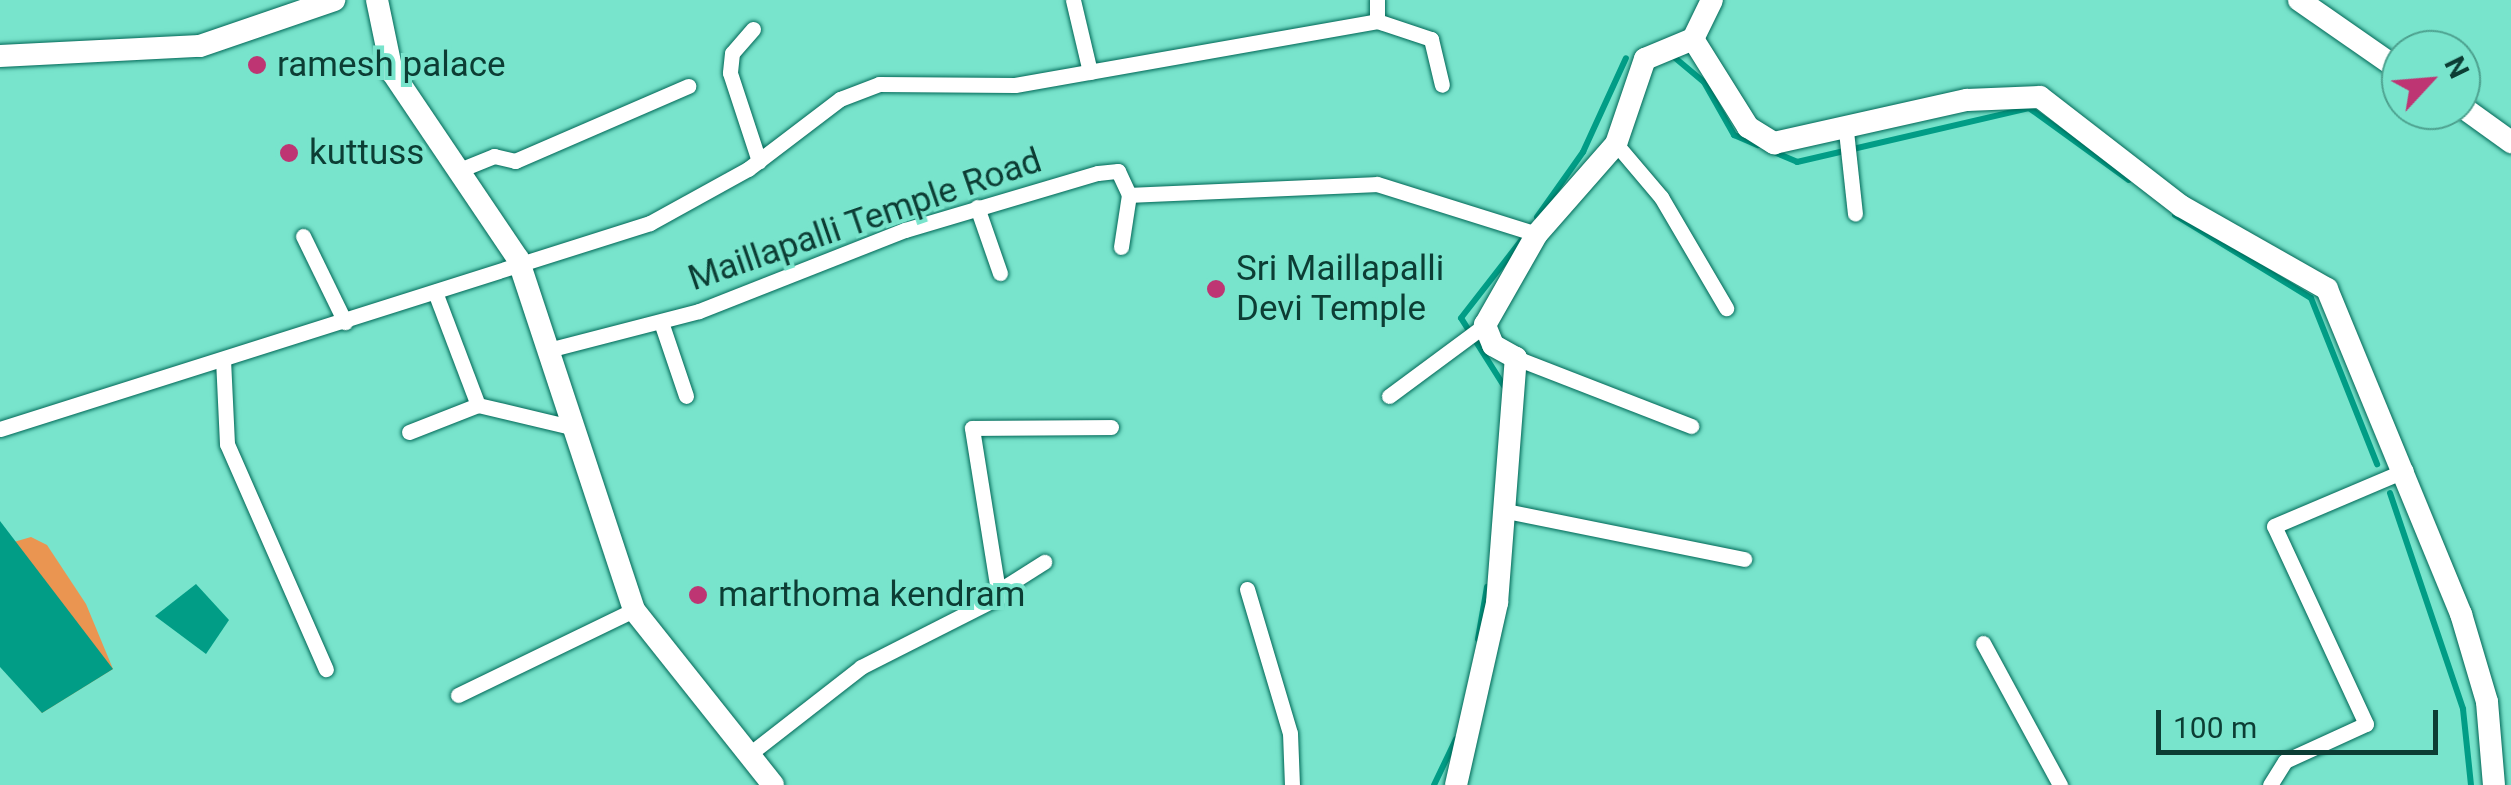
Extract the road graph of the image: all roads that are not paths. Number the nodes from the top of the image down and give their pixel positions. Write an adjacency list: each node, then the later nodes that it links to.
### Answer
1 (334, 0): 10 (street)
2 (377, 0): 20 (street)
3 (1073, 0): 12 (street)
4 (1377, 0): 7 (street)
5 (1712, 0): 9 (street)
6 (2299, 0): 11 (street)
7 (1377, 22): 12 (street, Maillapalli Temple Road); 13 (street)
8 (753, 29): 19 (street)
9 (1693, 39): 16 (street); 18 (street)
10 (0, 56)
11 (2381, 57)
12 (1090, 72): 19 (street, Maillapalli Temple Road)
13 (1442, 85)
14 (688, 86): 20 (street)
15 (2481, 120): 17 (street)
16 (1846, 131): 23 (street); 45 (street)
17 (2511, 142)
18 (1616, 144): 24 (street); 30 (street)
19 (758, 161): 27 (street, Maillapalli Temple Road)
20 (457, 171): 27 (street)
21 (1129, 195): 22 (street, Maillapalli Temple Road); 24 (street); 26 (street)
22 (977, 207): 28 (street); 32 (street, Maillapalli Temple Road)
23 (1855, 214)
24 (1537, 234): 33 (street)
25 (304, 236): 31 (street)
26 (1121, 247)
27 (518, 259): 29 (street, Maillapalli Temple Road); 34 (street)
28 (1000, 273)
29 (436, 292): 31 (street, Maillapalli Temple Road); 39 (street)
30 (1726, 308)
31 (346, 322): 36 (street, Maillapalli Temple Road)
32 (661, 322): 34 (street, Maillapalli Temple Road); 37 (street)
33 (1485, 325): 35 (street); 38 (street)
34 (552, 349): 40 (street)
35 (1516, 358): 42 (street); 46 (street)
36 (224, 359): 43 (street, Maillapalli Temple Road); 53 (street)
37 (686, 396)
38 (1388, 396)
39 (478, 406): 40 (street); 44 (street)
40 (567, 426): 51 (street)
41 (1112, 426): 49 (street)
42 (1691, 426)
43 (0, 430)
44 (409, 432)
45 (2406, 470): 56 (street); 61 (street)
46 (1506, 511): 47 (street); 59 (street)
47 (1744, 558)
48 (1044, 562): 49 (street)
49 (1003, 588): 55 (street)
50 (1247, 588): 58 (street)
51 (634, 610): 54 (street); 55 (street)
52 (1984, 643): 60 (street)
53 (326, 669)
54 (458, 694)
55 (752, 752): 57 (street)
56 (2271, 784)
57 (774, 785)
58 (1292, 785)
59 (1456, 785)
60 (2060, 785)
61 (2494, 785)

